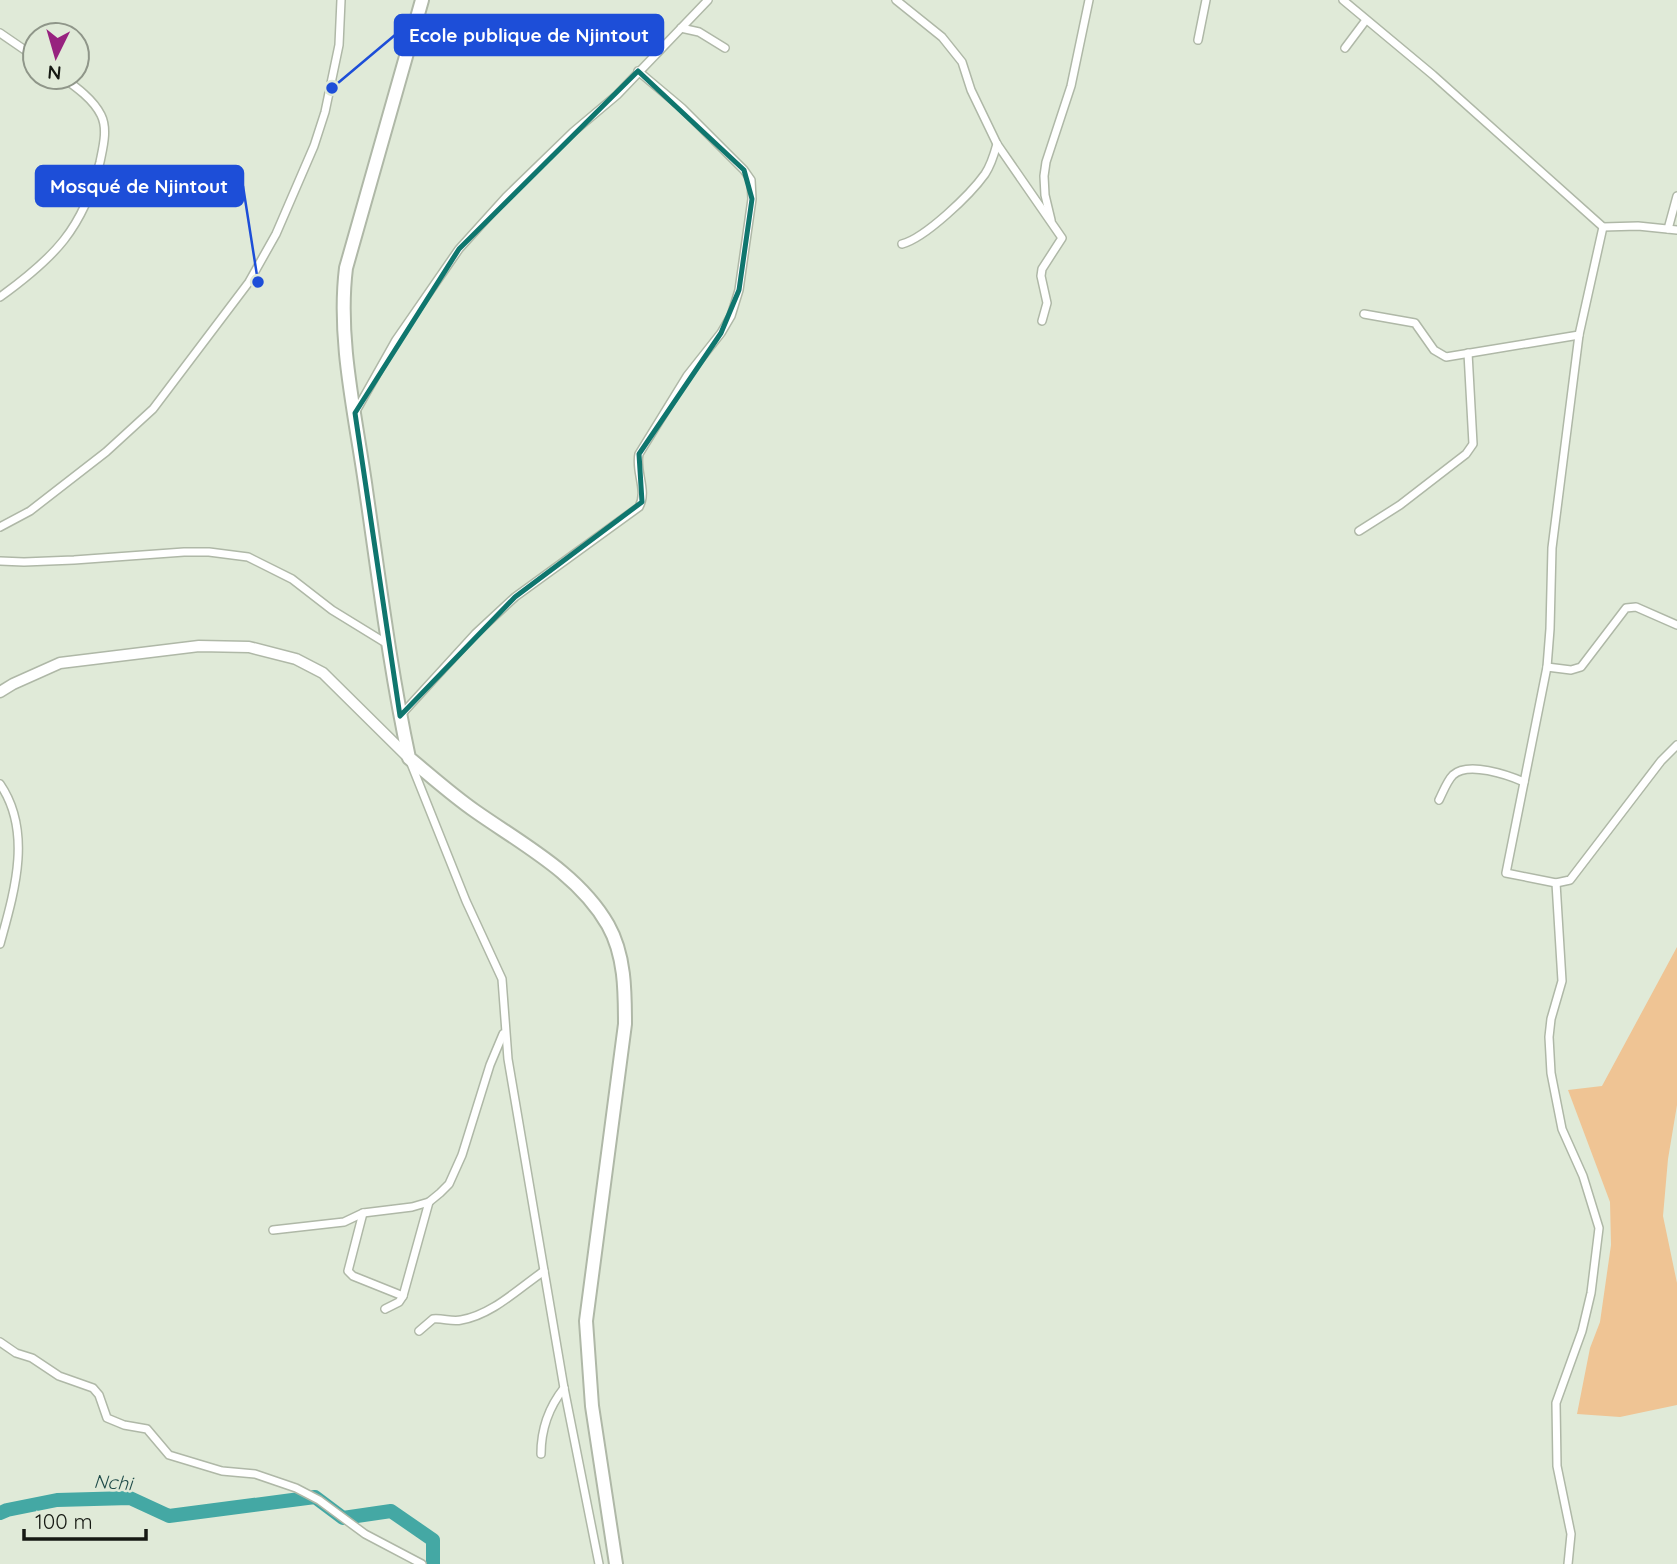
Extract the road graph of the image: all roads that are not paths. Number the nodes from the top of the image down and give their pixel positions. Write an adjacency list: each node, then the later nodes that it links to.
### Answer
1 (341, 0): 30 (street)
2 (422, 0): 29 (highway)
3 (708, 0): 9 (street)
4 (896, 0): 17 (street)
5 (1088, 0): 19 (street)
6 (1206, 0): 11 (street)
7 (1343, 0): 8 (street)
8 (1366, 20): 14 (street); 20 (street)
9 (681, 28): 13 (street); 15 (street)
10 (0, 33): 12 (street)
11 (1198, 40)
12 (21, 47)
13 (725, 48)
14 (1345, 48)
15 (638, 71): 29 (street); 37 (street)
16 (81, 91): 24 (street)
17 (997, 144): 19 (street); 23 (street)
18 (1677, 196): 21 (street)
19 (1052, 223): 26 (street)
20 (1603, 227): 21 (street); 27 (street)
21 (1668, 229): 22 (street)
22 (1677, 230)
23 (902, 244)
24 (0, 298)
25 (1364, 314): 28 (street)
26 (1042, 321)
27 (1579, 335): 28 (street); 35 (street)
28 (1468, 353): 31 (street)
29 (355, 413): 34 (highway)
30 (0, 527)
31 (1359, 531)
32 (0, 561): 34 (street)
33 (1677, 625): 35 (street)
34 (388, 645): 37 (highway)
35 (1547, 667): 40 (street)
36 (0, 692): 39 (main road)
37 (400, 716): 39 (highway)
38 (1677, 745): 43 (street)
39 (409, 758): 45 (street); 58 (highway)
40 (1524, 782): 42 (street); 43 (street)
41 (0, 784): 44 (street)
42 (1439, 800)
43 (1556, 883): 59 (street)
44 (0, 944)
45 (504, 1030): 46 (street); 49 (street)
46 (429, 1202): 47 (street); 50 (street)
47 (363, 1213): 48 (street); 50 (street)
48 (273, 1230)
49 (544, 1271): 52 (street); 54 (street)
50 (403, 1296): 51 (street)
51 (385, 1309)
52 (419, 1331)
53 (0, 1342): 57 (street)
54 (564, 1388): 55 (street); 56 (street)
55 (541, 1454)
56 (597, 1562)
57 (422, 1564)
58 (616, 1564)
59 (1568, 1564)

